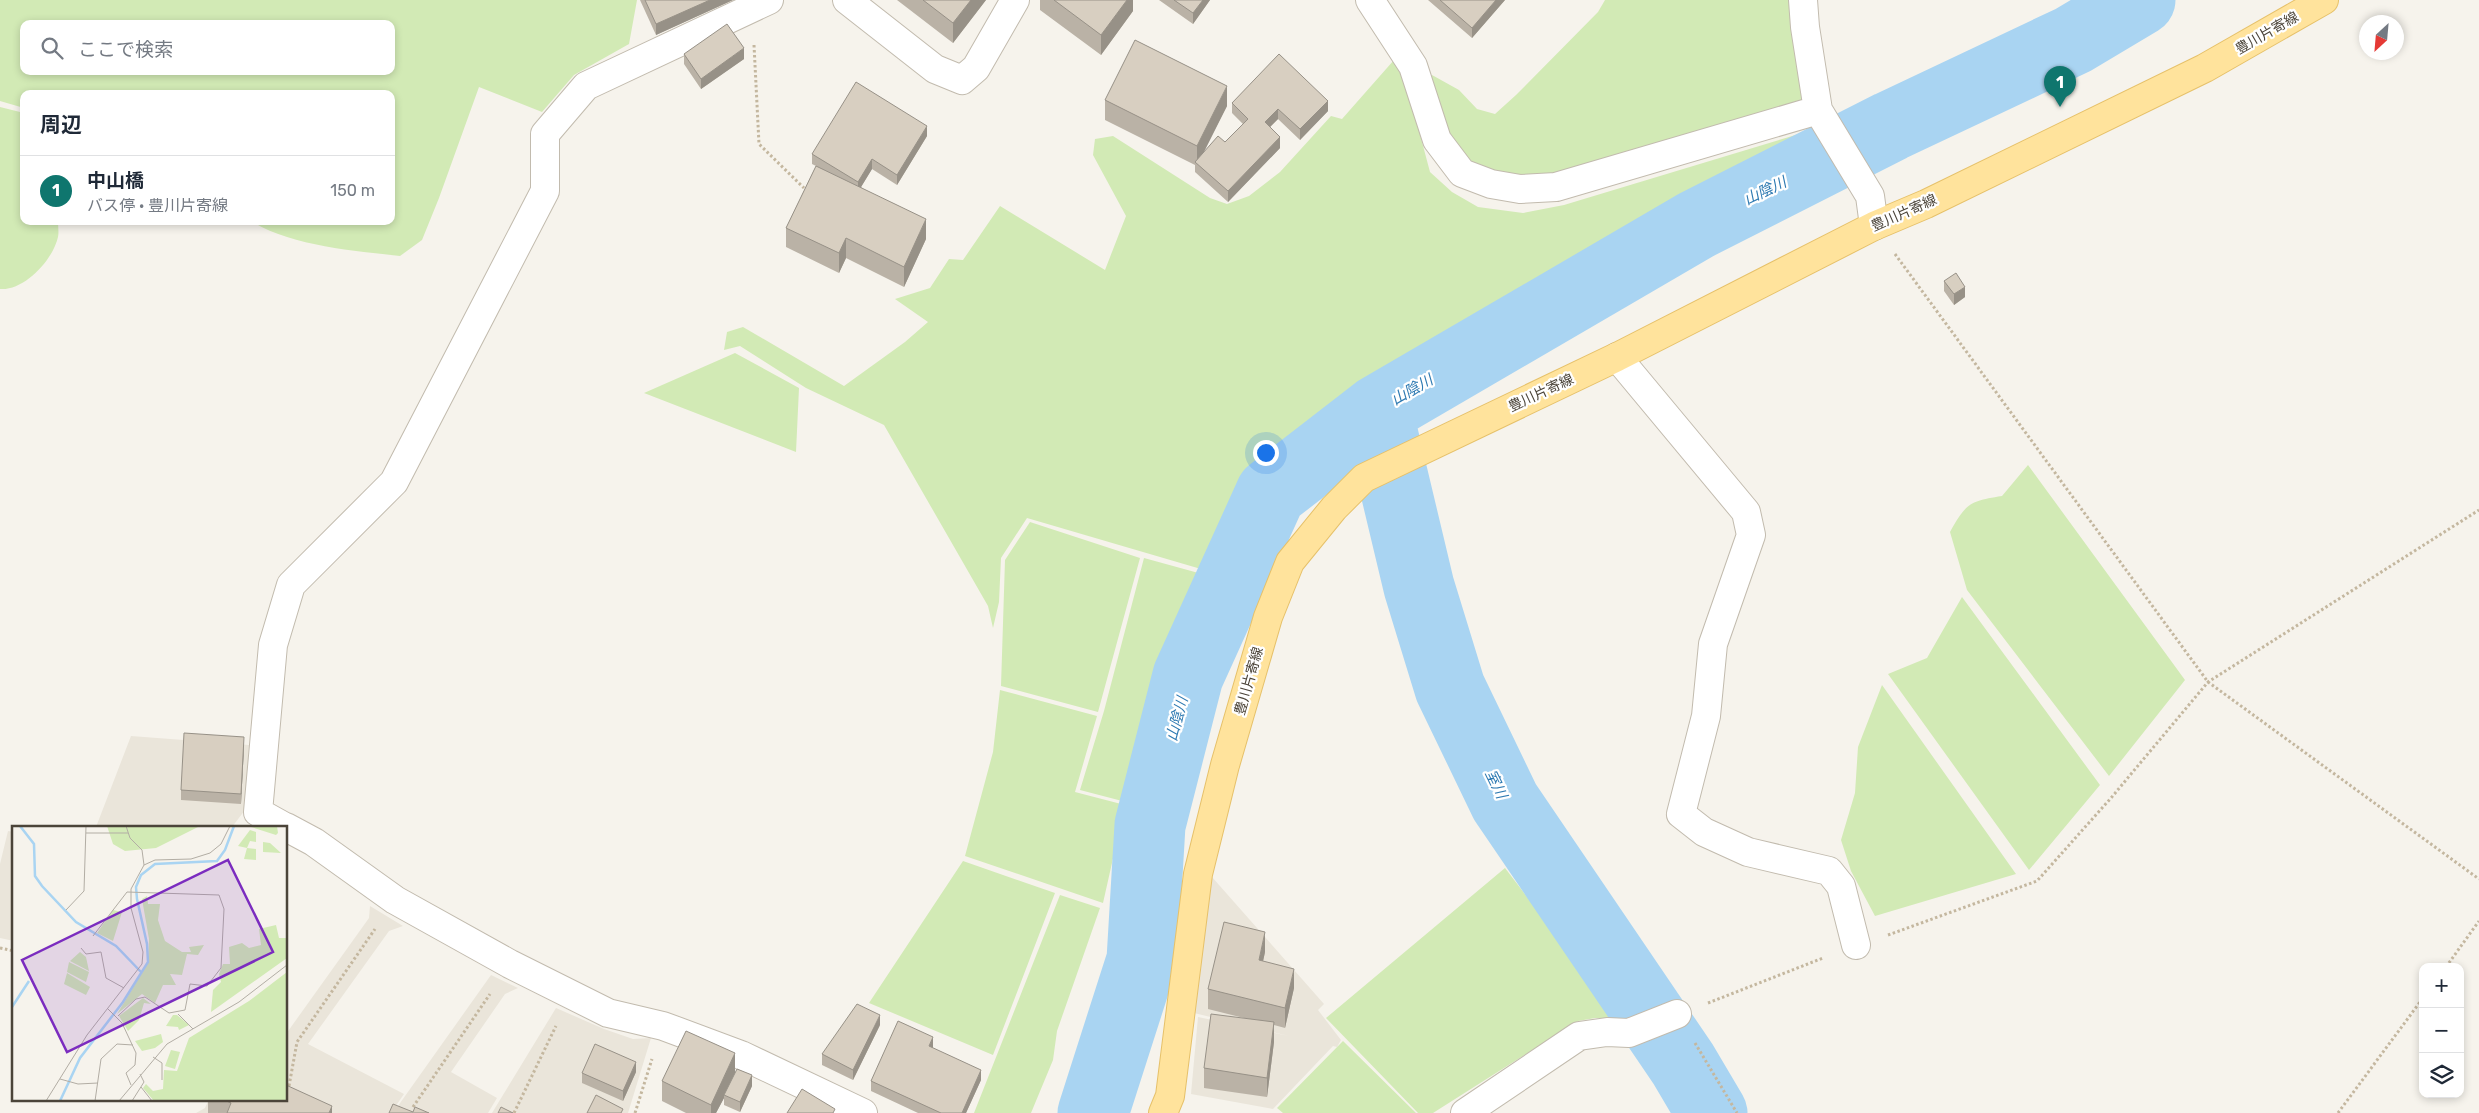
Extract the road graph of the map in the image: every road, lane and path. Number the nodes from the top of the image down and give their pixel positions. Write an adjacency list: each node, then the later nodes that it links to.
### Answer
1 (847, 0): 2 (street)
2 (1015, 0)
3 (1370, 0): 7 (street)
4 (1803, 0): 7 (street)
5 (2324, 0): 9 (main road, 豊川片寄線)
6 (760, 4): 8 (path); 13 (street)
7 (1822, 116): 9 (street)
8 (804, 188)
9 (1874, 226): 10 (main road, 豊川片寄線); 12 (path)
10 (1617, 358): 18 (street); 30 (main road, 豊川片寄線)
11 (2479, 510): 12 (path)
12 (2208, 682): 15 (path); 18 (path)
13 (284, 826)
14 (288, 828): 16 (street)
15 (2479, 879)
16 (395, 900): 20 (street); 25 (path)
17 (2479, 921): 19 (path)
18 (1856, 945): 23 (path)
19 (2449, 963)
20 (510, 964): 21 (street); 26 (path)
21 (572, 995): 24 (street); 27 (path)
22 (2419, 1003): 33 (path)
23 (1677, 1014): 31 (street); 32 (path)
24 (662, 1026): 28 (path); 29 (street)
25 (289, 1086)
26 (413, 1106)
27 (514, 1113)
28 (635, 1113)
29 (863, 1113)
30 (1163, 1113)
31 (1465, 1113)
32 (1737, 1113)
33 (2338, 1113)

